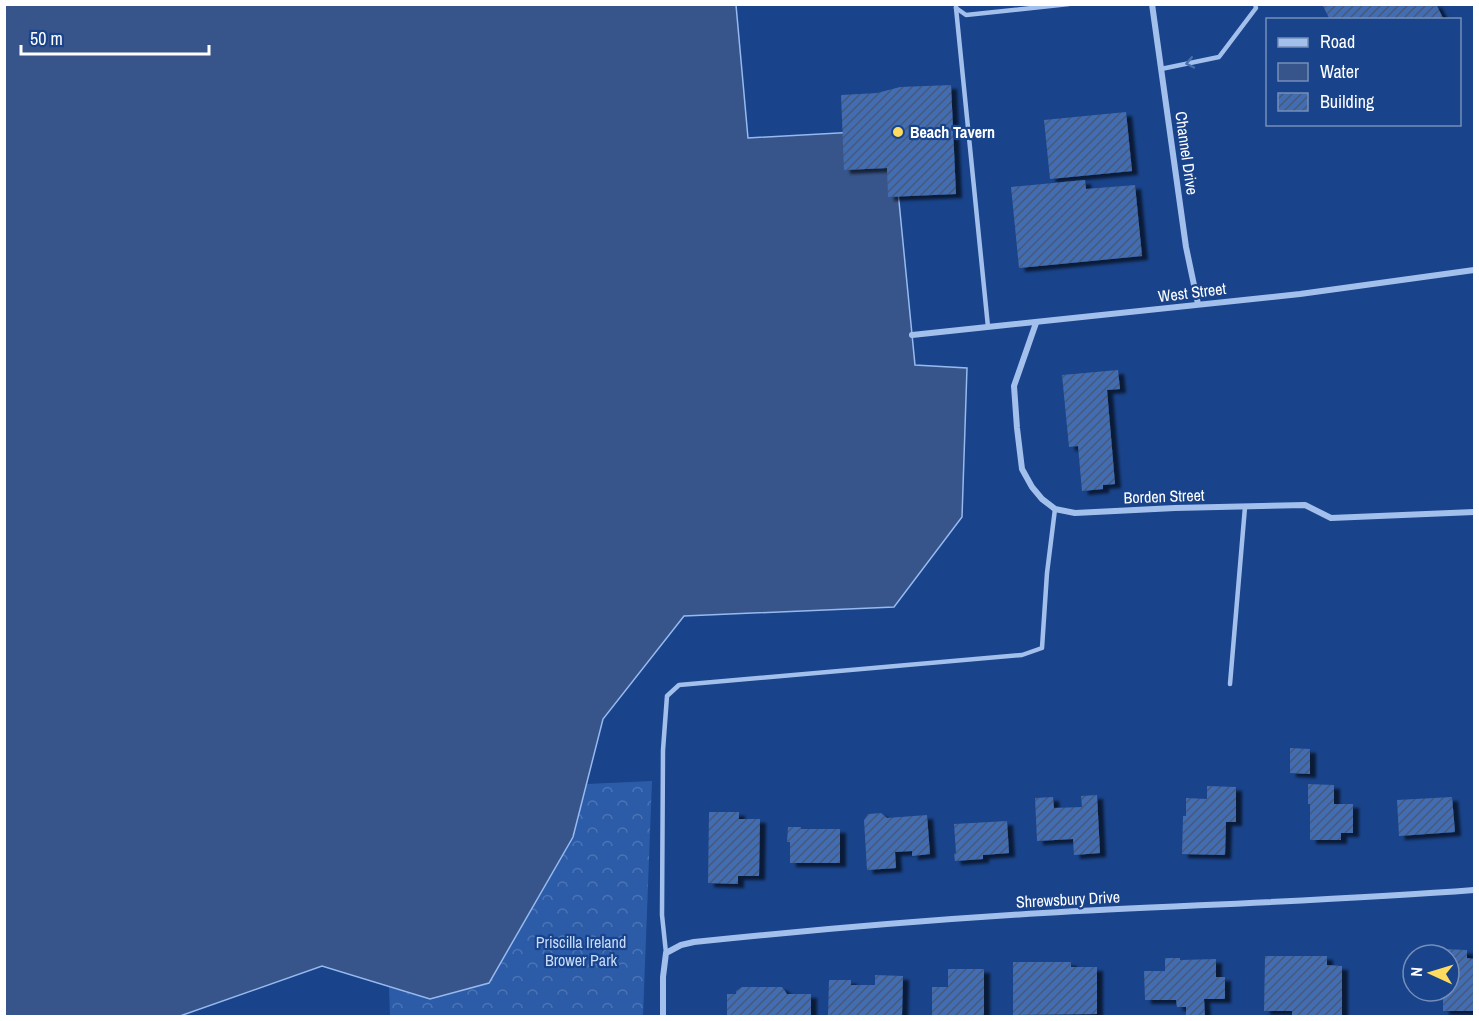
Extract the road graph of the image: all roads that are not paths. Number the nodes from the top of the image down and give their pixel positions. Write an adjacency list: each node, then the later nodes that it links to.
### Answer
1 (1069, 4): 4 (lane)
2 (1152, 4): 5 (street, Channel Drive)
3 (1255, 4): 5 (lane, one-way to 5)
4 (956, 6): 9 (lane)
5 (1161, 69): 7 (street, Channel Drive)
6 (1474, 270): 7 (street, West Street)
7 (1198, 304): 8 (street, West Street)
8 (1036, 323): 9 (street, West Street); 12 (street)
9 (988, 327): 10 (street, West Street)
10 (912, 336)
11 (1245, 507): 12 (street, Borden Street); 13 (street, Borden Street); 14 (lane)
12 (1055, 509): 16 (lane)
13 (1474, 512)
14 (1230, 684)
15 (1474, 890): 16 (street, Shrewsbury Drive)
16 (666, 953): 17 (street)
17 (663, 1017)

